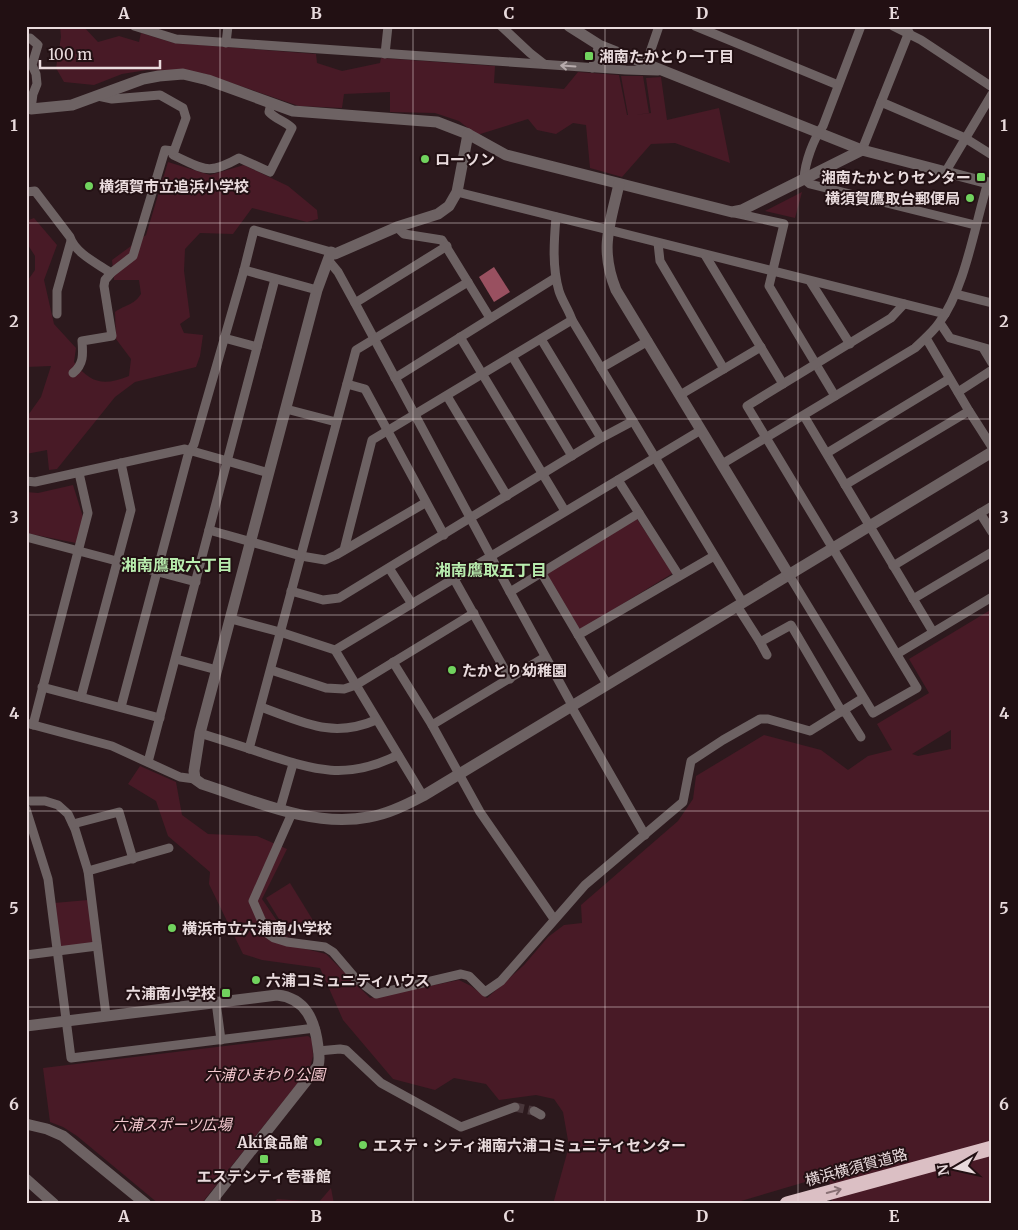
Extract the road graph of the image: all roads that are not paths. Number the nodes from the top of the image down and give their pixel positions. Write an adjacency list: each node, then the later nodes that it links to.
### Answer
1 (134, 26): 13 (street)
2 (228, 26): 13 (street)
3 (388, 26): 15 (street)
4 (501, 26): 16 (street)
5 (569, 26): 14 (street)
6 (659, 26): 17 (street)
7 (695, 26): 10 (street)
8 (861, 26): 20 (street)
9 (893, 26): 11 (street)
10 (709, 29): 20 (street)
11 (909, 32): 21 (street); 24 (street)
12 (30, 38): 26 (street)
13 (226, 43): 15 (street)
14 (599, 45): 17 (street); 18 (street)
15 (385, 54): 16 (street)
16 (545, 64): 18 (street, one-way to 16)
17 (646, 64): 19 (street)
18 (592, 68): 19 (street)
19 (662, 71): 27 (street)
20 (838, 85): 27 (street)
21 (992, 87)
22 (992, 94): 29 (street)
23 (98, 96): 25 (street); 26 (street); 31 (street)
24 (881, 102): 29 (street); 30 (street)
25 (271, 103): 28 (street); 31 (street)
26 (29, 108)
27 (818, 132): 30 (street); 34 (street)
28 (468, 134): 36 (street); 38 (street)
29 (965, 138): 32 (street); 33 (street)
30 (862, 150): 33 (street); 34 (street)
31 (174, 151): 51 (street)
32 (992, 154)
33 (946, 171): 35 (street)
34 (804, 179): 39 (street); 41 (street)
35 (990, 183): 41 (street)
36 (619, 184): 39 (street); 43 (street)
37 (26, 192): 44 (street)
38 (457, 192): 40 (street); 42 (street)
39 (732, 212): 50 (street)
40 (556, 217): 43 (street); 52 (street)
41 (975, 226): 57 (street)
42 (397, 227): 46 (street); 48 (street)
43 (609, 229): 45 (street); 71 (street)
44 (71, 241): 51 (street); 61 (street)
45 (658, 243): 47 (street); 80 (street)
46 (447, 246): 55 (street); 58 (street)
47 (705, 255): 50 (street); 74 (street)
48 (330, 256): 49 (street); 56 (street); 58 (street)
49 (244, 270): 53 (street); 66 (street)
50 (773, 271): 54 (street); 78 (street)
51 (111, 273): 82 (street)
52 (556, 278): 63 (street); 64 (street)
53 (275, 279): 56 (street); 73 (street)
54 (810, 280): 60 (street); 72 (street)
55 (468, 282): 63 (street); 70 (street)
56 (317, 290): 92 (street)
57 (956, 294): 59 (street); 62 (street)
58 (356, 302): 70 (street)
59 (992, 303)
60 (904, 304): 62 (street); 72 (street)
61 (57, 314)
62 (945, 314): 65 (street)
63 (490, 318): 67 (street)
64 (572, 320): 69 (street); 79 (street)
65 (940, 323): 68 (street); 75 (street)
66 (224, 338): 73 (street); 103 (street)
67 (460, 338): 83 (street); 84 (street)
68 (926, 338): 85 (street); 91 (street)
69 (541, 339): 76 (street); 100 (street)
70 (374, 340): 84 (street); 86 (street)
71 (648, 341): 79 (street); 90 (street)
72 (850, 344): 78 (street)
73 (258, 347): 108 (street)
74 (761, 347): 80 (street); 87 (street)
75 (987, 349): 77 (street)
76 (512, 356): 83 (street); 106 (street)
77 (992, 363)
78 (816, 364): 87 (street); 91 (street)
79 (601, 368): 96 (street)
80 (724, 368): 90 (street)
81 (992, 370): 88 (street)
82 (73, 373)
83 (482, 374): 89 (street); 113 (street)
84 (395, 378): 94 (street)
85 (950, 378): 88 (street); 105 (street)
86 (347, 384): 97 (street); 99 (street)
87 (783, 384): 101 (street)
88 (958, 392): 93 (street)
89 (447, 396): 94 (street); 117 (street)
90 (680, 396): 98 (street)
91 (835, 396): 95 (street)
92 (286, 408): 97 (street); 112 (street)
93 (968, 411): 102 (street); 116 (street)
94 (415, 415): 99 (street); 123 (street)
95 (804, 416): 101 (street); 105 (street)
96 (633, 421): 100 (street); 107 (street)
97 (336, 422): 134 (street)
98 (701, 430): 107 (street); 110 (street)
99 (387, 432): 118 (street); 131 (street)
100 (601, 438): 106 (street)
101 (766, 438): 110 (street); 130 (street)
102 (992, 447)
103 (191, 451): 108 (street); 109 (street); 140 (street)
104 (992, 452): 124 (street)
105 (827, 453): 116 (street)
106 (572, 456): 113 (street)
107 (654, 456): 114 (street); 136 (street)
108 (228, 460): 112 (street); 125 (street)
109 (121, 463): 111 (street); 137 (street)
110 (722, 464): 142 (street)
111 (79, 473): 115 (street); 132 (street)
112 (270, 473): 129 (street)
113 (543, 475): 117 (street); 120 (street)
114 (618, 480): 120 (street); 121 (street)
115 (26, 481)
116 (845, 485): 124 (street)
117 (507, 496): 123 (street)
118 (425, 503): 127 (street); 131 (street)
119 (992, 506): 122 (street)
120 (564, 510): 135 (street)
121 (639, 513): 141 (street); 143 (street)
122 (980, 513): 126 (street); 138 (street)
123 (471, 519): 127 (street); 135 (street)
124 (870, 527): 130 (street); 138 (street)
125 (209, 530): 129 (street); 145 (street)
126 (992, 532)
127 (444, 535): 139 (street)
128 (26, 537): 132 (street)
129 (252, 542): 134 (street); 153 (street)
130 (832, 548): 142 (street); 159 (street)
131 (344, 550): 134 (street)
132 (78, 551): 137 (street); 169 (street)
133 (992, 552): 149 (street)
134 (301, 556): 146 (street)
135 (491, 556): 144 (street); 147 (street)
136 (714, 556): 143 (street); 151 (street)
137 (118, 561): 140 (street); 170 (street)
138 (893, 566): 149 (street)
139 (389, 568): 146 (street); 150 (street)
140 (158, 571): 145 (street); 173 (street)
141 (541, 572): 147 (street); 156 (street)
142 (789, 575): 151 (street); 171 (street)
143 (679, 576): 156 (street)
144 (454, 579): 150 (street); 152 (street)
145 (196, 582): 162 (street)
146 (292, 591): 154 (street)
147 (510, 592): 161 (street)
148 (992, 597): 155 (street)
149 (912, 599): 155 (street)
150 (412, 604): 158 (street)
151 (740, 604): 157 (street); 167 (street)
152 (474, 614): 163 (street); 166 (street)
153 (231, 619): 154 (street); 164 (street)
154 (280, 632): 158 (street); 165 (street)
155 (932, 632): 159 (street)
156 (578, 635): 167 (street)
157 (760, 642): 160 (street); 175 (street)
158 (335, 650): 168 (street)
159 (897, 654): 171 (street)
160 (767, 655)
161 (545, 657): 166 (street); 172 (street)
162 (176, 659): 164 (street); 176 (street)
163 (394, 662): 168 (street); 179 (street)
164 (217, 670): 180 (street)
165 (271, 670): 168 (street); 174 (street)
166 (510, 679): 179 (street)
167 (607, 684): 172 (street)
168 (356, 685): 177 (street)
169 (42, 687): 170 (street); 178 (street)
170 (81, 697): 173 (street)
171 (863, 698): 175 (street)
172 (572, 706): 186 (street); 194 (street)
173 (121, 707): 176 (street)
174 (261, 707): 177 (street); 182 (street)
175 (843, 711): 181 (street); 194 (street)
176 (160, 718): 184 (street)
177 (376, 720): 183 (street)
178 (29, 724): 184 (street)
179 (432, 725): 186 (street)
180 (200, 734): 182 (street); 187 (street)
181 (861, 737)
182 (249, 749): 185 (street)
183 (398, 755): 185 (street); 188 (street)
184 (148, 762): 187 (street)
185 (293, 764): 191 (street)
186 (459, 774): 188 (street); 198 (street)
187 (196, 779): 191 (street)
188 (423, 796): 192 (street)
189 (26, 801): 193 (street)
190 (26, 809): 200 (street)
191 (280, 809): 192 (street)
192 (292, 813): 198 (street)
193 (73, 824): 196 (street); 197 (street)
194 (645, 835): 198 (street)
195 (169, 848): 196 (street)
196 (133, 859): 197 (street)
197 (88, 872): 199 (street)
198 (554, 919)
199 (97, 946): 200 (street); 203 (street)
200 (58, 951): 201 (street); 204 (street)
201 (26, 955)
202 (216, 1002): 203 (street); 206 (street); 207 (street)
203 (106, 1016): 204 (street)
204 (66, 1021): 205 (street); 207 (street)
205 (27, 1023)
206 (315, 1028): 207 (street); 208 (street)
207 (221, 1040)
208 (318, 1051): 209 (street); 215 (street)
209 (515, 1107)
210 (26, 1124): 214 (street)
211 (992, 1148): 216 (highway, 横浜横須賀道路, one-way to 211)
212 (26, 1179): 213 (street)
213 (54, 1204)
214 (146, 1204)
215 (209, 1204)
216 (787, 1204)

